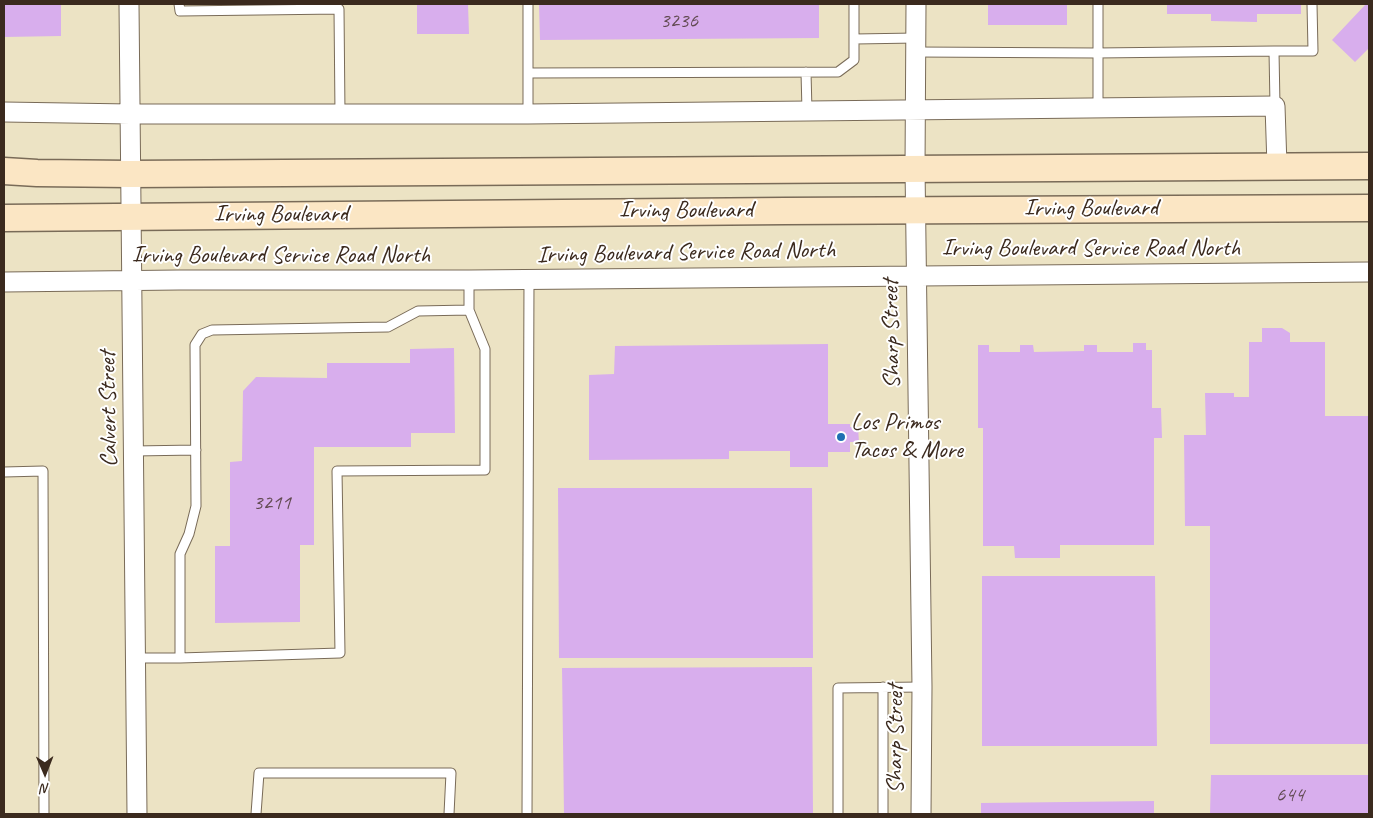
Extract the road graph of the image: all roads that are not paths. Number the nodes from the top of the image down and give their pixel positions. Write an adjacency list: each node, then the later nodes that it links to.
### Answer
1 (129, 4): 19 (street, Calvert Street)
2 (179, 4): 20 (lane)
3 (528, 4): 13 (lane)
4 (854, 4): 8 (lane)
5 (916, 4): 9 (street, Sharp Street)
6 (1098, 4): 11 (lane)
7 (1312, 4): 10 (lane)
8 (855, 39): 9 (lane); 12 (lane)
9 (916, 45): 11 (lane); 15 (street, Sharp Street)
10 (1274, 52): 11 (lane); 14 (lane)
11 (1097, 53): 16 (lane)
12 (806, 72): 13 (lane); 17 (lane)
13 (528, 73): 21 (lane)
14 (1275, 106): 16 (street); 22 (street)
15 (915, 109): 16 (street); 17 (street); 24 (street, Sharp Street)
16 (1098, 109)
17 (807, 111): 21 (street)
18 (4, 112): 19 (street)
19 (130, 114): 20 (street); 26 (street, Calvert Street)
20 (340, 114): 21 (street)
21 (528, 114)
22 (1277, 166): 23 (main road, Irving Boulevard); 24 (main road, Irving Boulevard)
23 (1369, 166)
24 (915, 168): 26 (main road, Irving Boulevard); 28 (street, Sharp Street)
25 (4, 171): 26 (main road, Irving Boulevard)
26 (130, 174): 29 (street, Calvert Street)
27 (1369, 208): 28 (main road, Irving Boulevard)
28 (916, 210): 29 (main road, Irving Boulevard); 32 (street, Sharp Street)
29 (131, 216): 30 (main road, Irving Boulevard); 35 (street, Calvert Street)
30 (4, 218)
31 (1369, 272): 32 (street, Irving Boulevard Service Road North)
32 (916, 276): 34 (street, Irving Boulevard Service Road North); 44 (street, Sharp Street)
33 (469, 280): 34 (street, Irving Boulevard Service Road North); 35 (street, Irving Boulevard Service Road North); 37 (lane)
34 (528, 280): 49 (lane)
35 (132, 281): 36 (street, Irving Boulevard Service Road North); 39 (street, Calvert Street)
36 (4, 282)
37 (470, 310): 38 (lane); 42 (lane)
38 (196, 450): 39 (lane); 42 (lane)
39 (134, 451): 41 (street, Calvert Street)
40 (4, 472): 45 (lane)
41 (136, 658): 42 (lane); 46 (street, Calvert Street)
42 (180, 658)
43 (883, 687): 44 (lane); 50 (lane); 51 (lane)
44 (922, 687): 52 (street, Sharp Street)
45 (44, 814)
46 (137, 814)
47 (256, 814): 48 (lane)
48 (449, 814)
49 (527, 814)
50 (838, 814)
51 (882, 814)
52 (921, 814)

